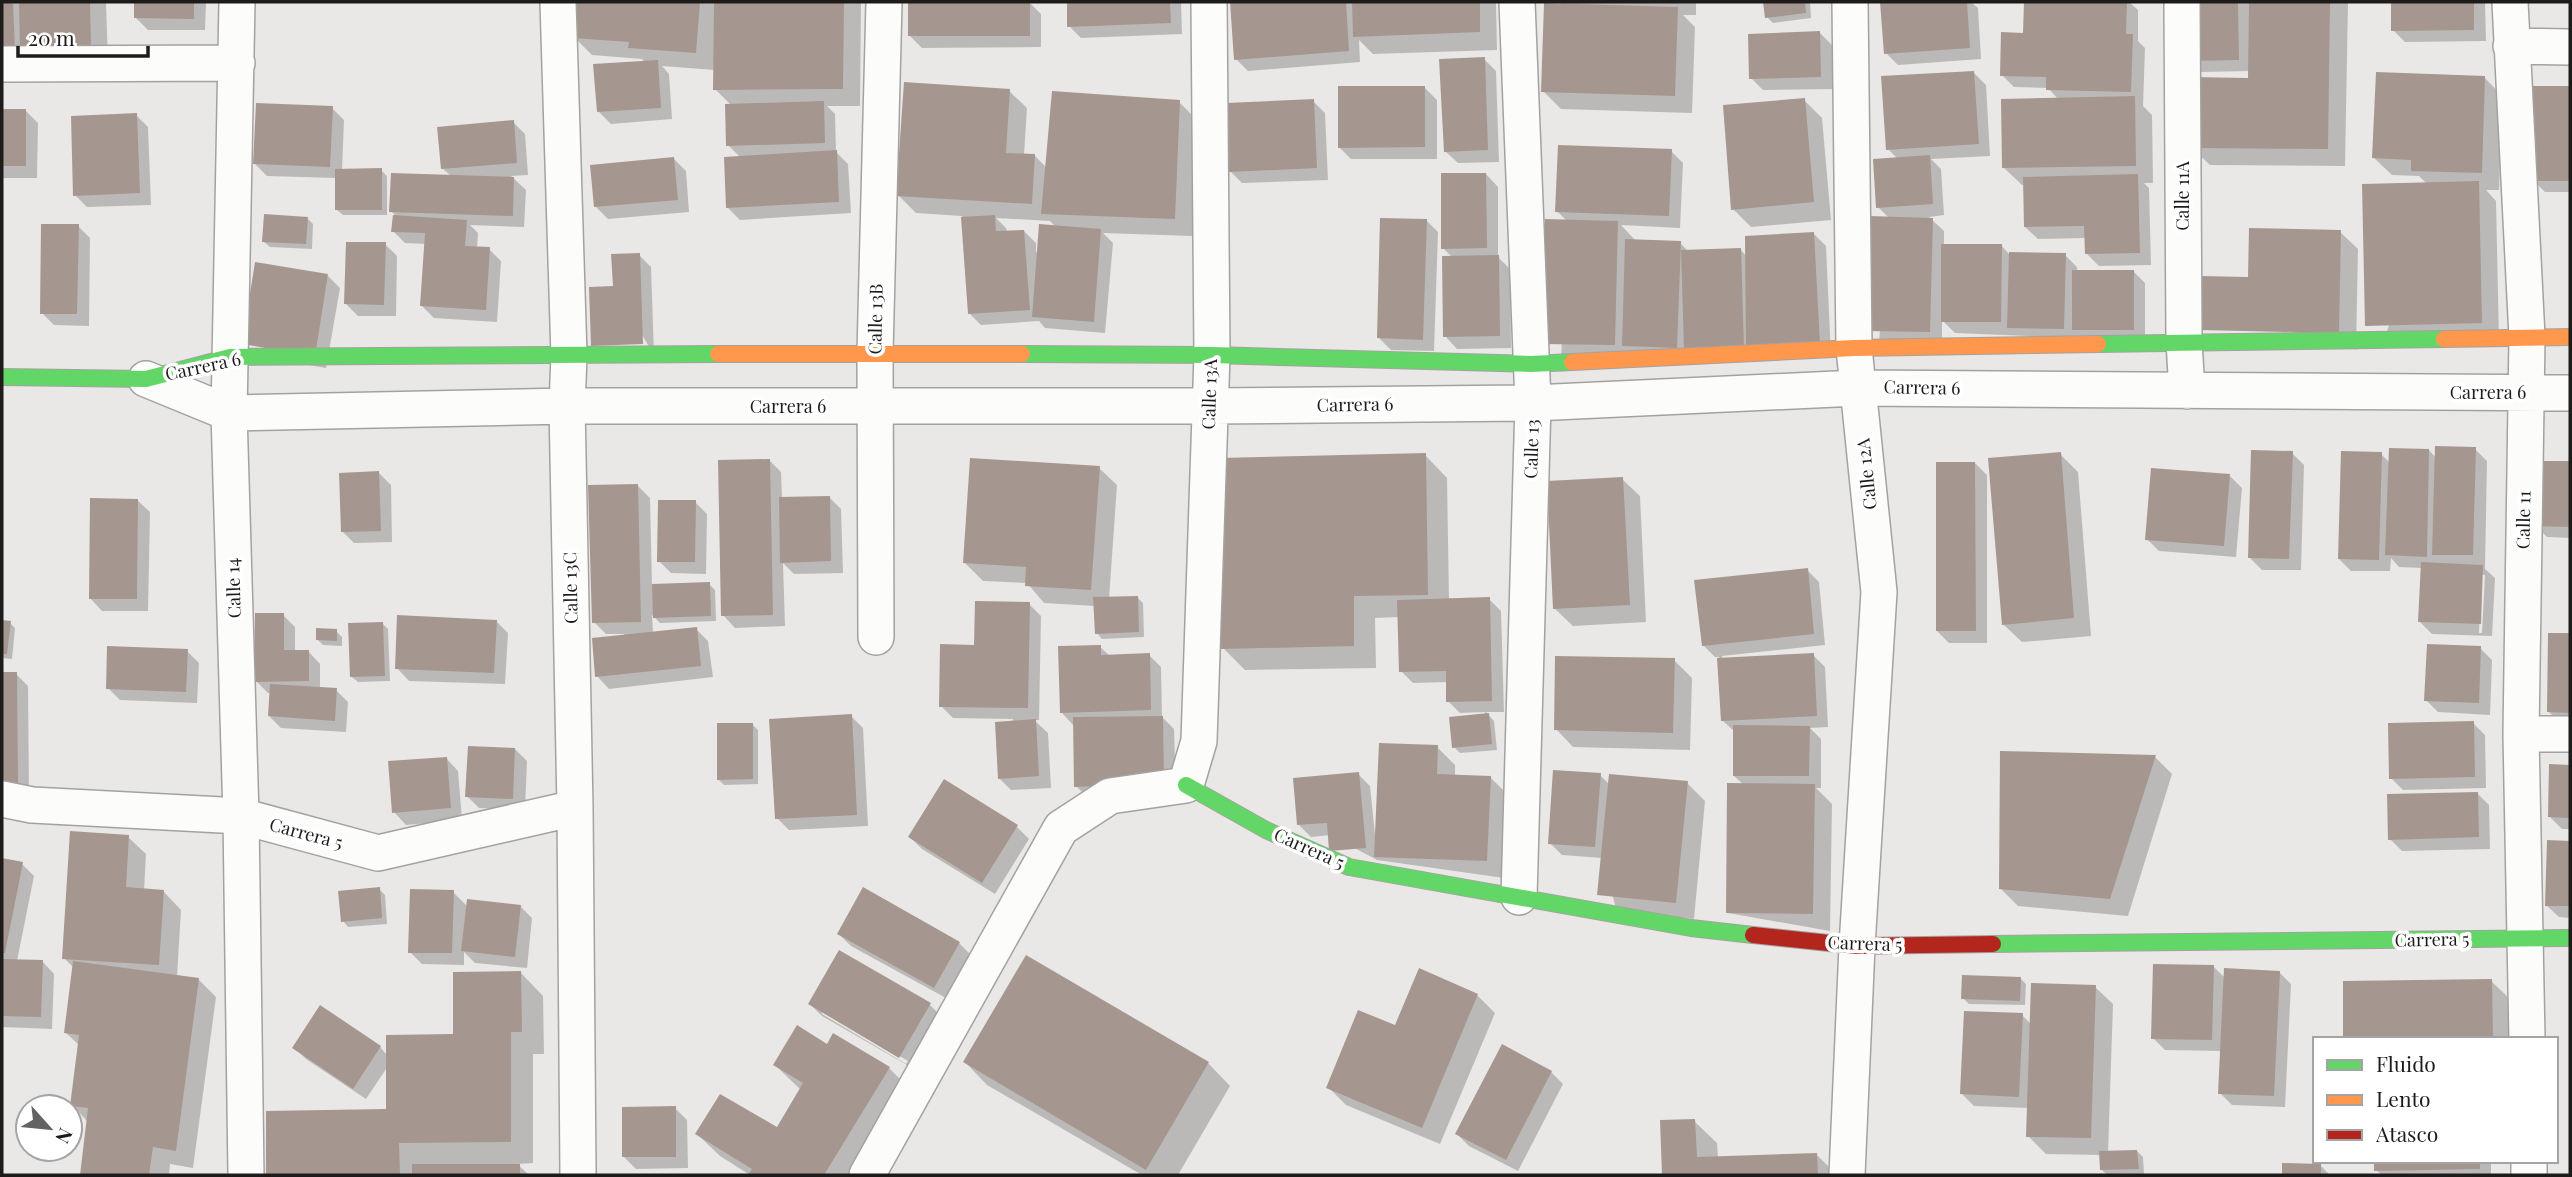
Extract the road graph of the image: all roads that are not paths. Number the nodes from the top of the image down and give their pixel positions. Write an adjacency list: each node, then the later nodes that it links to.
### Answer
1 (237, 2): 12 (street, Calle 14)
2 (558, 2): 19 (street, Calle 13C)
3 (884, 2): 17 (street, Calle 13B)
4 (1209, 2): 18 (street, Calle 13A)
5 (1517, 2): 21 (street, Calle 13)
6 (1850, 2): 16 (street, Calle 12A)
7 (2182, 2): 15 (street, Calle 11A)
8 (2510, 2): 9 (street, Calle 11)
9 (2511, 46): 10 (street); 13 (street, Calle 11)
10 (2570, 47)
11 (2, 64): 12 (street)
12 (237, 64): 20 (street, Calle 14)
13 (2527, 337): 14 (street, Carrera 6); 15 (street, Carrera 6); 27 (street, Calle 11)
14 (2570, 337)
15 (2184, 342): 16 (street, Carrera 6); 25 (street, Calle 11A)
16 (1854, 348): 21 (street, Carrera 6); 24 (street, Calle 12A)
17 (875, 353): 18 (street, Carrera 6); 19 (street, Carrera 6); 31 (street, Calle 13B)
18 (1212, 355): 21 (street, Carrera 6); 29 (street, Calle 13A)
19 (569, 356): 20 (street, Carrera 6); 30 (street, Calle 13C)
20 (230, 357): 23 (street, Carrera 6); 32 (street, Calle 14)
21 (1531, 364): 28 (street, Calle 13)
22 (2, 377): 23 (street, Carrera 6)
23 (146, 379): 32 (street, Carrera 6)
24 (1857, 388): 25 (street, Carrera 6); 28 (street, Carrera 6); 43 (street, Calle 12A)
25 (2187, 391): 27 (street, Carrera 6)
26 (2570, 393): 27 (street, Carrera 6)
27 (2526, 394): 34 (street, Calle 11)
28 (1533, 402): 29 (street, Carrera 6); 40 (street, Calle 13)
29 (1210, 406): 31 (street, Carrera 6); 36 (street, Calle 13A)
30 (567, 407): 31 (street, Carrera 6); 32 (street, Carrera 6); 38 (street, Calle 13C)
31 (877, 407): 33 (street, Calle 13B)
32 (229, 413): 39 (street, Calle 14)
33 (876, 637)
34 (2521, 734): 35 (street); 42 (street, Calle 11)
35 (2570, 734)
36 (1186, 785): 40 (street, Carrera 5); 47 (street)
37 (17, 802): 39 (street, Carrera 5)
38 (575, 808): 39 (street, Carrera 5); 46 (street, Calle 13C)
39 (241, 816): 45 (street, Calle 14)
40 (1520, 897): 43 (street, Carrera 5)
41 (2570, 938): 42 (street, Carrera 5)
42 (2526, 939): 43 (street, Carrera 5); 44 (street, Calle 11)
43 (1857, 946): 48 (street, Calle 12A)
44 (2527, 1037)
45 (246, 1175)
46 (578, 1175)
47 (867, 1175)
48 (1847, 1175)

